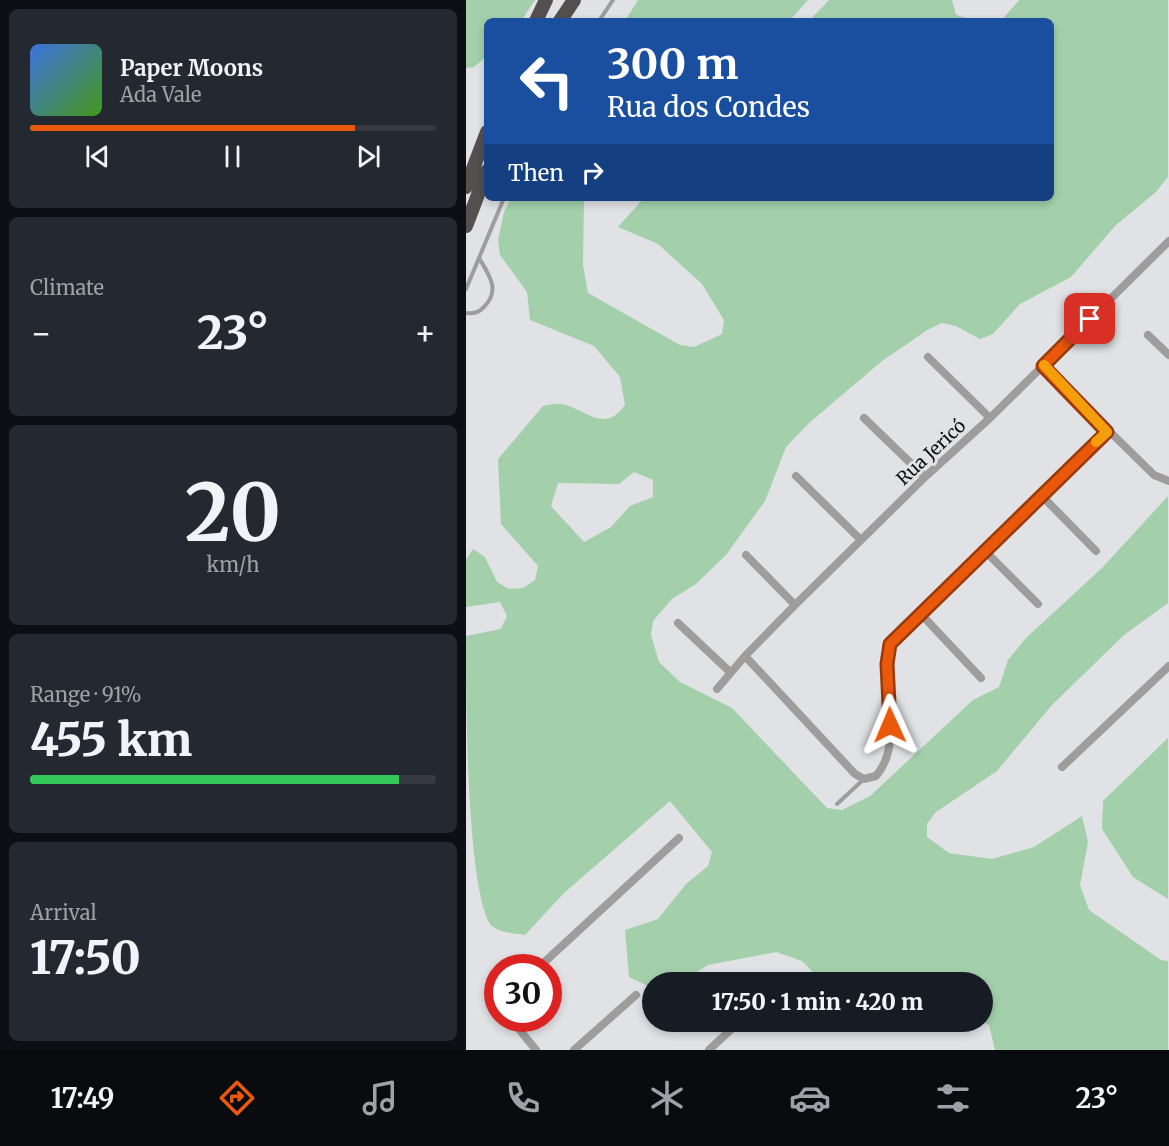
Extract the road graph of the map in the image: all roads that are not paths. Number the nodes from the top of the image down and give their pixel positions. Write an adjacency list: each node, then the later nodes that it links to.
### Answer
1 (546, 0): 5 (highway)
2 (563, 0): 6 (highway)
3 (574, 0): 7 (highway)
4 (613, 0): 8 (lane)
5 (537, 18)
6 (555, 18)
7 (562, 18)
8 (601, 18)
9 (484, 140): 11 (highway)
10 (484, 179): 13 (highway)
11 (466, 187)
12 (503, 201): 15 (lane)
13 (466, 226)
14 (1168, 241): 21 (street, Rua Jericó)
15 (479, 258): 16 (lane); 17 (lane)
16 (466, 289)
17 (466, 313)
18 (1148, 335): 19 (street)
19 (1168, 355)
20 (928, 357): 23 (street)
21 (1043, 366): 23 (street, Rua Jericó); 24 (street)
22 (864, 418): 26 (street)
23 (990, 418): 26 (street, Rua Jericó)
24 (1107, 432): 27 (street); 28 (street)
25 (796, 476): 29 (street)
26 (925, 477): 29 (street, Rua Jericó)
27 (1168, 481)
28 (1041, 495): 30 (street); 31 (street)
29 (861, 540): 34 (street, Rua Jericó)
30 (1096, 550)
31 (986, 553): 33 (street); 35 (street)
32 (746, 555): 34 (street)
33 (1038, 604)
34 (795, 605): 37 (street, Rua Jericó)
35 (920, 613): 40 (street); 43 (street)
36 (678, 623): 39 (street)
37 (745, 656): 39 (street, Rua Jericó); 43 (street)
38 (1168, 666): 42 (street)
39 (730, 672): 41 (street, Rua Jericó)
40 (981, 678)
41 (717, 689)
42 (1062, 766)
43 (864, 779): 44 (lane)
44 (837, 804)
45 (679, 838): 46 (street)
46 (553, 954)
47 (637, 995): 51 (street)
48 (521, 1032): 50 (street)
49 (728, 1032): 52 (street)
50 (536, 1050)
51 (574, 1050)
52 (709, 1050)

